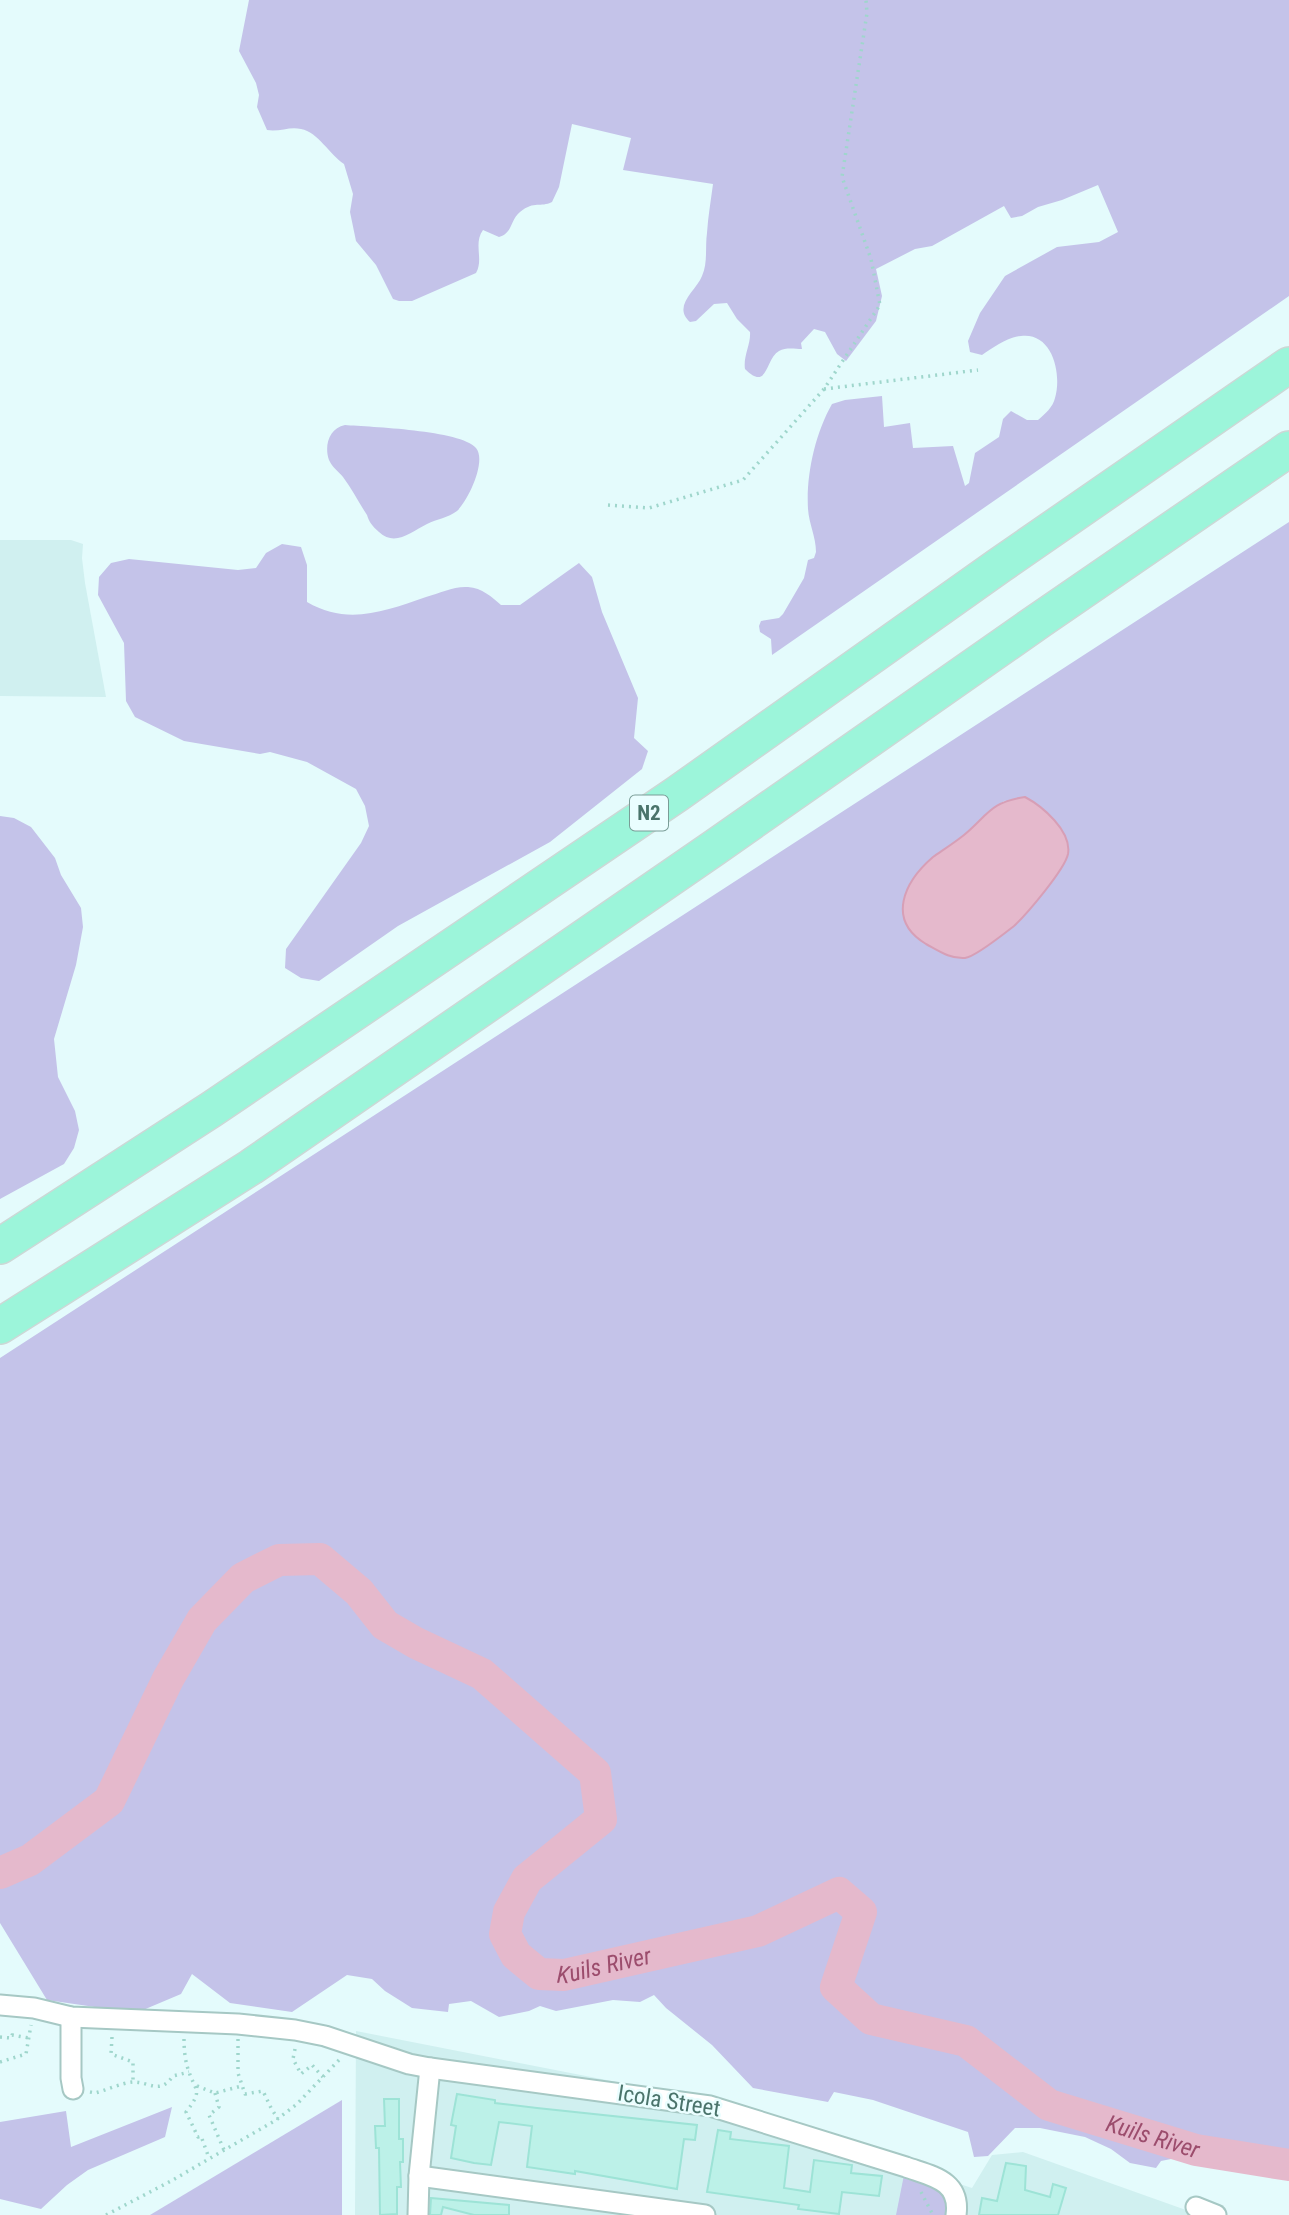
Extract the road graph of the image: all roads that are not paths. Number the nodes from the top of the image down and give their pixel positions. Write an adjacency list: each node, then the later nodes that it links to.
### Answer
1 (1289, 365): 3 (highway, N2)
2 (1289, 449): 4 (highway)
3 (0, 1246)
4 (0, 1326)
5 (0, 2005): 6 (street, Icola Street)
6 (71, 2017): 7 (street, Icola Street); 8 (street)
7 (430, 2068): 9 (street); 13 (street, Icola Street)
8 (73, 2089)
9 (419, 2176): 11 (street); 12 (street)
10 (1196, 2207): 14 (street)
11 (418, 2215)
12 (705, 2215)
13 (956, 2215)
14 (1216, 2215)

